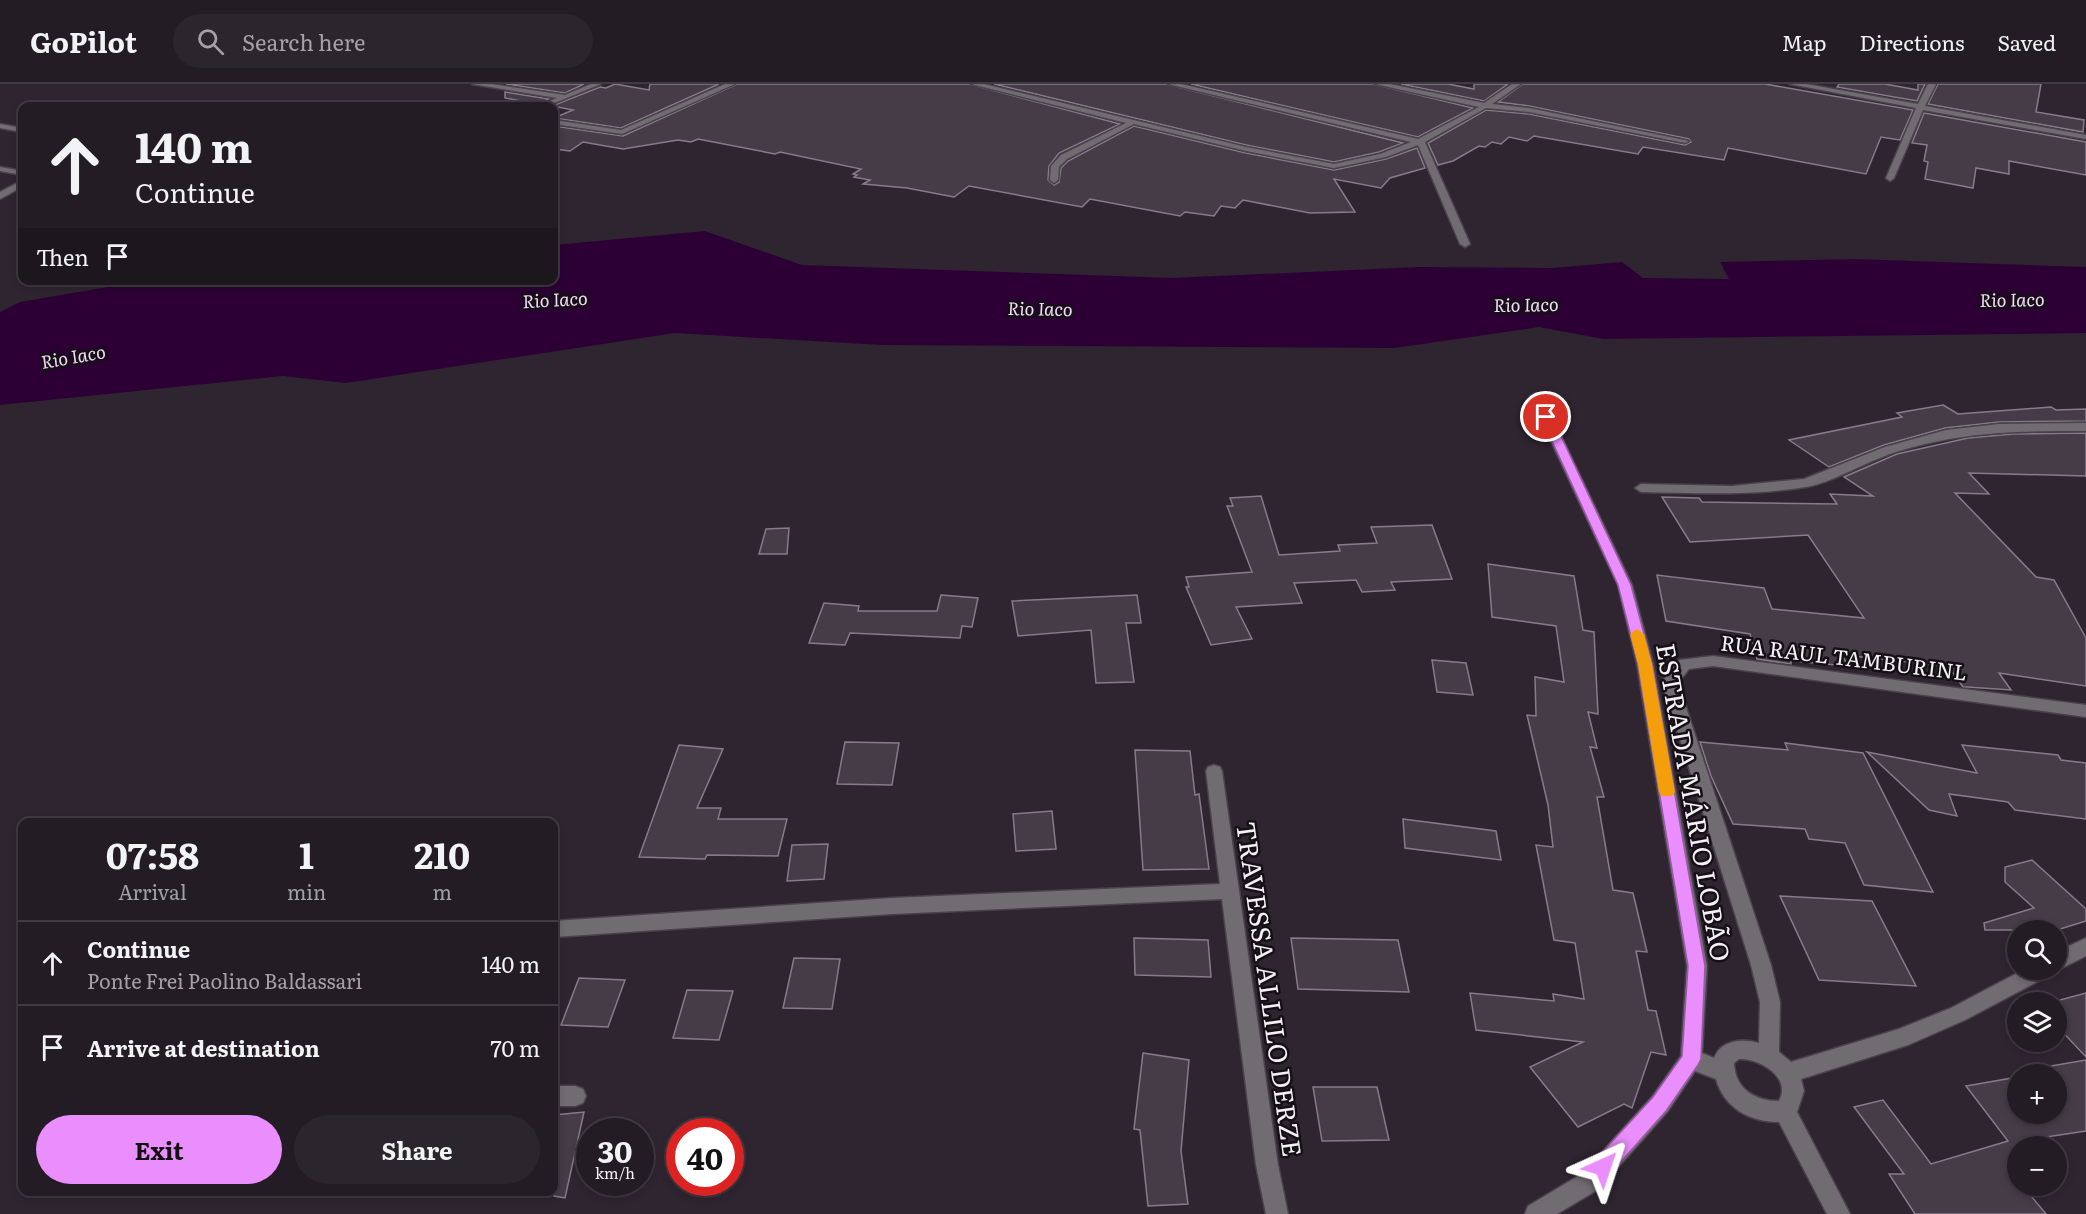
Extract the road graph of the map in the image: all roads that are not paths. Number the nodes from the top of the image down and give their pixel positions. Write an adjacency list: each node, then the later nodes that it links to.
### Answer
1 (476, 84): 10 (street)
2 (597, 84): 10 (street)
3 (731, 84): 15 (street)
4 (975, 84): 14 (street)
5 (1172, 84): 20 (street)
6 (1379, 84): 12 (street)
7 (1517, 84): 12 (street)
8 (1794, 84): 13 (street)
9 (1932, 84): 13 (street)
10 (566, 97): 11 (street)
11 (552, 102)
12 (1487, 106): 19 (street); 20 (street)
13 (1922, 106): 18 (street); 23 (street)
14 (1134, 122): 20 (street); 24 (street)
15 (558, 123)
16 (0, 126): 17 (street)
17 (18, 129)
18 (2086, 137)
19 (1685, 141)
20 (1421, 142): 27 (street)
21 (0, 169): 22 (street)
22 (18, 172)
23 (1890, 178)
24 (1054, 180)
25 (18, 186): 26 (street)
26 (0, 196)
27 (1465, 244)
28 (1536, 396): 39 (street, ESTRADA MÁRIO LOBÃO)
29 (2086, 427): 30 (street)
30 (1641, 488)
31 (2086, 711): 38 (street, RUA RAUL TAMBURINL)
32 (1215, 771): 33 (street, TRAVESSA ALLILO DERZE)
33 (1231, 891): 34 (street); 43 (street, TRAVESSA ALLILO DERZE)
34 (558, 929)
35 (2086, 946): 36 (street)
36 (2067, 956)
37 (2022, 980): 41 (street)
38 (1769, 1057): 40 (street); 41 (street)
39 (1691, 1059): 40 (street); 44 (street)
40 (1722, 1072): 42 (street)
41 (1787, 1073): 42 (street)
42 (1785, 1111): 45 (street)
43 (1277, 1214)
44 (1536, 1214)
45 (1839, 1214)

